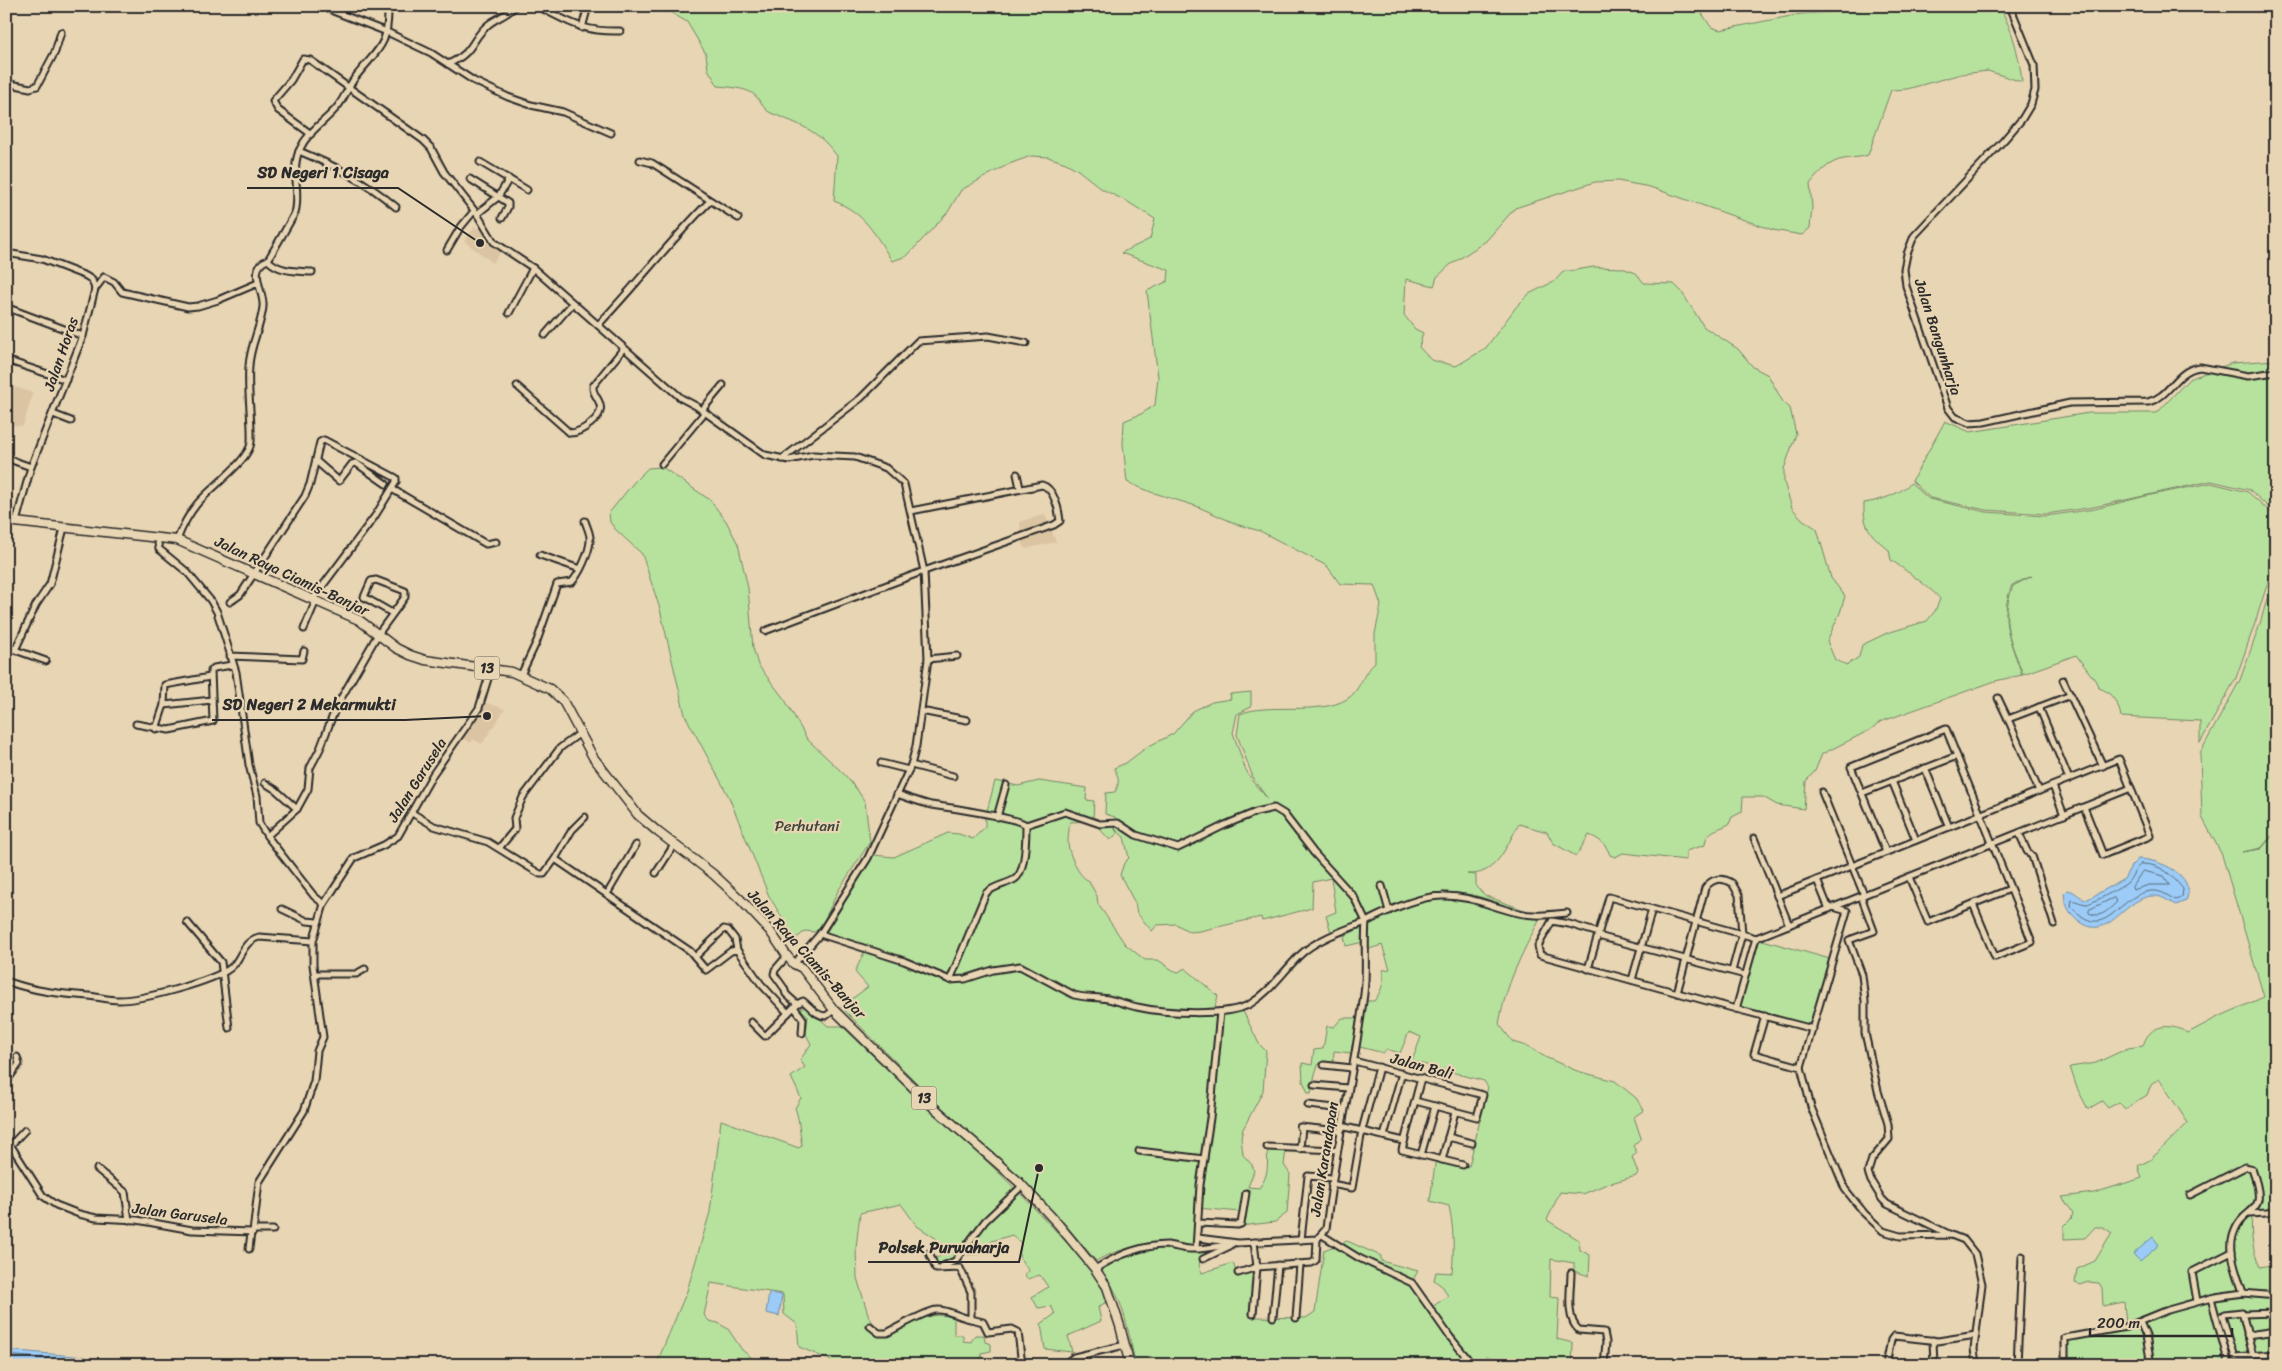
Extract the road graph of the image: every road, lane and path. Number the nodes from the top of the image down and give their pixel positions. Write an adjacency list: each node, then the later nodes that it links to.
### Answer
1 (388, 6): 10 (street)
2 (515, 6): 11 (street)
3 (537, 6): 7 (street)
4 (588, 6): 7 (street)
5 (2010, 6): 44 (street, Jalan Bangunharja)
6 (333, 12): 10 (street)
7 (582, 28): 8 (street)
8 (620, 31)
9 (62, 32): 12 (street)
10 (387, 32): 11 (street); 13 (street)
11 (448, 64): 14 (street)
12 (6, 83)
13 (348, 88): 15 (street); 15 (street); 25 (street)
14 (611, 133)
15 (311, 134): 16 (street)
16 (299, 151): 24 (street); 30 (street)
17 (640, 160): 23 (street)
18 (480, 162): 20 (street)
19 (470, 179): 22 (street)
20 (509, 179): 21 (street); 22 (street)
21 (527, 190)
22 (498, 197): 25 (street); 26 (street)
23 (710, 201): 27 (street); 38 (street)
24 (396, 208)
25 (476, 213): 28 (street); 31 (street)
26 (502, 218)
27 (738, 218)
28 (446, 250)
29 (6, 253): 34 (street)
30 (268, 260): 32 (street); 33 (street)
31 (533, 268): 35 (street); 37 (street)
32 (312, 272)
33 (258, 283): 34 (street); 66 (street)
34 (95, 289): 40 (street, Jalan Horas)
35 (572, 304): 38 (street); 39 (street)
36 (6, 313): 40 (street)
37 (509, 313)
38 (598, 326): 42 (street)
39 (545, 335)
40 (83, 336): 45 (street, Jalan Horas)
41 (1026, 343): 52 (street)
42 (624, 348): 47 (street); 48 (street)
43 (6, 360): 45 (street)
44 (2276, 372)
45 (66, 380): 49 (street, Jalan Horas)
46 (723, 385): 48 (street)
47 (517, 386)
48 (703, 411): 52 (street); 54 (street)
49 (53, 414): 50 (street); 55 (street, Jalan Horas)
50 (71, 421)
51 (6, 458): 55 (street)
52 (782, 459): 60 (street)
53 (316, 461): 57 (street); 59 (street); 71 (street)
54 (662, 464)
55 (31, 467): 62 (street, Jalan Horas)
56 (1017, 474): 58 (street)
57 (386, 484)
58 (1020, 488): 60 (street); 70 (street)
59 (392, 489): 67 (street); 73 (street)
60 (911, 511): 70 (street)
61 (6, 521): 62 (highway, Jalan Raya Ciamis-Banjar / 13)
62 (16, 522): 64 (highway, Jalan Raya Ciamis-Banjar / 13)
63 (585, 522): 69 (street)
64 (64, 528): 65 (highway, Jalan Raya Ciamis-Banjar / 13); 78 (street)
65 (157, 538): 66 (highway, Jalan Raya Ciamis-Banjar / 13); 81 (street)
66 (177, 540): 71 (highway, Jalan Raya Ciamis-Banjar / 13)
67 (496, 542)
68 (540, 555): 69 (street)
69 (580, 569): 87 (street)
70 (924, 571): 76 (street); 83 (street)
71 (254, 574): 72 (street); 73 (highway, Jalan Raya Ciamis-Banjar / 13)
72 (230, 602)
73 (313, 602): 75 (street); 77 (highway, Jalan Raya Ciamis-Banjar / 13)
74 (392, 613): 74 (street); 77 (street)
75 (304, 629)
76 (765, 631)
77 (378, 634): 86 (highway, Jalan Raya Ciamis-Banjar / 13); 118 (street)
78 (15, 650): 79 (street); 84 (street)
79 (6, 651)
80 (304, 651): 81 (street)
81 (230, 656): 85 (street)
82 (957, 656): 83 (street)
83 (928, 659): 95 (street)
84 (46, 661)
85 (232, 665): 88 (street); 127 (street)
86 (491, 669): 87 (highway, Jalan Raya Ciamis-Banjar / 13); 119 (street, Jalan Garusela)
87 (521, 675): 100 (highway, Jalan Raya Ciamis-Banjar / 13)
88 (210, 676): 92 (street); 93 (street)
89 (2064, 680): 90 (street)
90 (2071, 695): 94 (street); 103 (street)
91 (1998, 698): 97 (street)
92 (212, 700): 93 (street); 99 (street)
93 (164, 705): 99 (street)
94 (2038, 707): 97 (street); 107 (street)
95 (921, 710): 96 (street); 104 (street)
96 (968, 720)
97 (2008, 720): 113 (street)
98 (136, 724): 99 (street)
99 (156, 729)
100 (579, 734): 132 (highway, Jalan Raya Ciamis-Banjar / 13); 133 (street)
101 (1957, 756): 105 (street); 115 (street); 120 (street)
102 (881, 763): 104 (street)
103 (2103, 766): 107 (street); 112 (street)
104 (910, 767): 106 (street); 116 (street)
105 (1925, 768): 108 (street); 125 (street)
106 (953, 776)
107 (2070, 779): 111 (street)
108 (1892, 782): 115 (street); 129 (street)
109 (264, 783): 118 (street)
110 (1006, 785): 123 (street)
111 (2053, 786): 113 (street); 121 (street)
112 (2131, 788): 117 (street); 117 (street)
113 (2039, 791): 120 (street)
114 (1822, 792): 136 (street)
115 (1862, 793): 134 (street)
116 (897, 794): 123 (street); 160 (street)
117 (2084, 807): 121 (street)
118 (297, 809): 127 (street)
119 (412, 813): 133 (street); 146 (street, Jalan Garusela)
120 (1980, 815): 125 (street); 130 (street)
121 (2064, 815): 126 (street)
122 (585, 817): 135 (street)
123 (997, 817): 124 (street)
124 (1026, 825): 157 (street); 177 (street)
125 (1948, 828): 129 (street)
126 (2019, 833): 130 (street); 159 (street)
127 (267, 836): 146 (street)
128 (1754, 838): 144 (street)
129 (1916, 840): 134 (street)
130 (1992, 844): 138 (street); 141 (street)
131 (636, 845): 142 (street)
132 (674, 846): 137 (street); 168 (highway, Jalan Raya Ciamis-Banjar / 13)
133 (500, 848): 135 (street)
134 (1886, 852): 136 (street)
135 (555, 859): 142 (street)
136 (1853, 866): 139 (street); 143 (street)
137 (656, 873)
138 (1909, 877): 143 (street); 147 (street)
139 (1817, 880): 144 (street); 148 (street)
140 (1382, 886): 151 (street)
141 (2010, 889): 147 (street); 147 (street)
142 (607, 894): 167 (street)
143 (1863, 895): 145 (street); 236 (street)
144 (1778, 896): 158 (street)
145 (1850, 900): 148 (street); 152 (street)
146 (324, 904): 156 (street, Jalan Garusela)
147 (1973, 904)
148 (1831, 908): 152 (street); 158 (street)
149 (282, 909): 156 (street)
150 (1652, 909): 154 (street); 162 (street); 165 (street)
151 (1389, 911): 153 (street); 157 (street)
152 (1847, 911): 189 (street)
153 (1567, 913)
154 (1696, 921): 161 (street); 161 (street); 169 (street)
155 (187, 922): 174 (street)
156 (317, 922): 164 (street, Jalan Garusela)
157 (1366, 922): 184 (street); 192 (street, Jalan Karandapan)
158 (1789, 924): 163 (street)
159 (2054, 924)
160 (820, 934): 170 (street); 177 (street)
161 (1742, 934): 163 (street); 173 (street)
162 (1598, 935): 165 (street); 171 (street); 171 (street)
163 (1756, 938): 176 (street)
164 (313, 941): 174 (street); 175 (street, Jalan Garusela)
165 (1641, 948): 169 (street); 178 (street)
166 (737, 950): 167 (street); 167 (street); 185 (street)
167 (695, 956)
168 (787, 956): 170 (highway, Jalan Raya Ciamis-Banjar / 13); 181 (street)
169 (1686, 960): 173 (street); 180 (street)
170 (794, 964): 183 (highway, Jalan Raya Ciamis-Banjar / 13)
171 (1588, 968): 178 (street)
172 (365, 969): 175 (street)
173 (1732, 971): 176 (street)
174 (223, 973): 179 (street); 188 (street)
175 (315, 974): 234 (street, Jalan Garusela)
176 (1745, 975): 182 (street)
177 (950, 980): 184 (street)
178 (1632, 980): 180 (street)
179 (6, 981)
180 (1677, 993): 182 (street)
181 (795, 1006): 183 (street); 185 (street); 190 (street)
182 (1736, 1009): 186 (street)
183 (834, 1010): 226 (highway, Jalan Raya Ciamis-Banjar / 13)
184 (1220, 1012): 221 (street)
185 (788, 1014): 187 (street)
186 (1765, 1016): 189 (street); 195 (street)
187 (751, 1022)
188 (229, 1028)
189 (1813, 1030): 195 (street)
190 (802, 1033)
191 (17, 1057): 199 (street)
192 (1354, 1061): 194 (street, Jalan Bali); 196 (street, Jalan Karandapan)
193 (1324, 1065): 196 (street)
194 (1379, 1067): 197 (street, Jalan Bali); 209 (street)
195 (1802, 1067): 236 (street)
196 (1352, 1068): 201 (street, Jalan Karandapan)
197 (1402, 1074): 198 (street, Jalan Bali); 210 (street)
198 (1421, 1078): 202 (street); 206 (street, Jalan Bali)
199 (6, 1082)
200 (1314, 1085): 201 (street)
201 (1348, 1088): 205 (street, Jalan Karandapan)
202 (1415, 1101): 204 (street); 213 (street)
203 (1308, 1105): 205 (street)
204 (1435, 1106): 206 (street); 220 (street)
205 (1344, 1108): 207 (street, Jalan Karandapan)
206 (1455, 1112): 211 (street)
207 (1340, 1128): 209 (street); 217 (street); 218 (street, Jalan Karandapan)
208 (25, 1130): 215 (street)
209 (1362, 1130): 210 (street); 225 (street)
210 (1384, 1136): 213 (street)
211 (1448, 1137): 214 (street); 222 (street)
212 (6, 1138): 215 (street, Jalan Garusela)
213 (1404, 1141): 220 (street)
214 (1472, 1143)
215 (10, 1146): 231 (street, Jalan Garusela)
216 (1267, 1147): 217 (street)
217 (1300, 1149): 218 (street)
218 (1337, 1150): 225 (street, Jalan Karandapan)
219 (1139, 1151): 221 (street)
220 (1421, 1155): 222 (street)
221 (1204, 1160): 232 (street)
222 (1442, 1160): 223 (street)
223 (1463, 1165)
224 (97, 1169): 231 (street)
225 (1332, 1181): 235 (street, Jalan Karandapan); 239 (street)
226 (1022, 1186): 250 (street); 252 (highway, Jalan Raya Ciamis-Banjar / 13)
227 (1246, 1193): 232 (street)
228 (2190, 1195): 230 (street)
229 (2276, 1210): 230 (street)
230 (2249, 1214): 244 (street)
231 (129, 1220): 234 (street, Jalan Garusela)
232 (1198, 1223): 237 (street)
233 (273, 1230): 234 (street)
234 (253, 1232): 242 (street)
235 (1322, 1235): 238 (street, Jalan Karandapan); 274 (street)
236 (1951, 1235): 269 (street)
237 (1198, 1238): 240 (street); 243 (street)
238 (1317, 1239): 239 (street, Jalan Karandapan); 248 (street)
239 (1301, 1240): 241 (street, Jalan Karandapan)
240 (1238, 1242): 241 (street, Jalan Karandapan); 243 (street); 247 (street)
241 (1254, 1242): 251 (street)
242 (249, 1249)
243 (1196, 1250): 252 (street)
244 (2232, 1252): 255 (street); 258 (street)
245 (929, 1253): 250 (street)
246 (2022, 1256): 282 (street)
247 (1203, 1259)
248 (1300, 1264): 249 (street); 263 (street)
249 (1278, 1265): 251 (street); 262 (street)
250 (936, 1268): 264 (street)
251 (1257, 1268): 253 (street); 260 (street)
252 (1095, 1269): 271 (highway, Jalan Raya Ciamis-Banjar / 13)
253 (1238, 1273)
254 (1571, 1273): 278 (street)
255 (2243, 1293): 256 (street); 257 (street)
256 (2276, 1296)
257 (2212, 1298): 258 (street); 285 (street)
258 (2197, 1301): 265 (street)
259 (2276, 1312): 261 (street)
260 (1253, 1314)
261 (2243, 1314): 268 (street); 273 (street)
262 (1273, 1317)
263 (1296, 1318)
264 (971, 1319): 266 (street); 275 (street)
265 (2140, 1322): 283 (street); 284 (street)
266 (870, 1326)
267 (2276, 1331): 268 (street)
268 (2247, 1334): 273 (street)
269 (1976, 1335): 270 (street); 281 (street)
270 (1933, 1340): 279 (street); 280 (street)
271 (1125, 1345): 276 (street); 277 (highway, Jalan Raya Ciamis-Banjar / 13)
272 (2276, 1354): 273 (street)
273 (2253, 1356)
274 (1472, 1364)
275 (1022, 1365)
276 (1062, 1365)
277 (1130, 1365)
278 (1604, 1365)
279 (1886, 1365)
280 (1934, 1365)
281 (1976, 1365)
282 (2017, 1365)
283 (2065, 1365)
284 (2151, 1365)
285 (2229, 1365)

